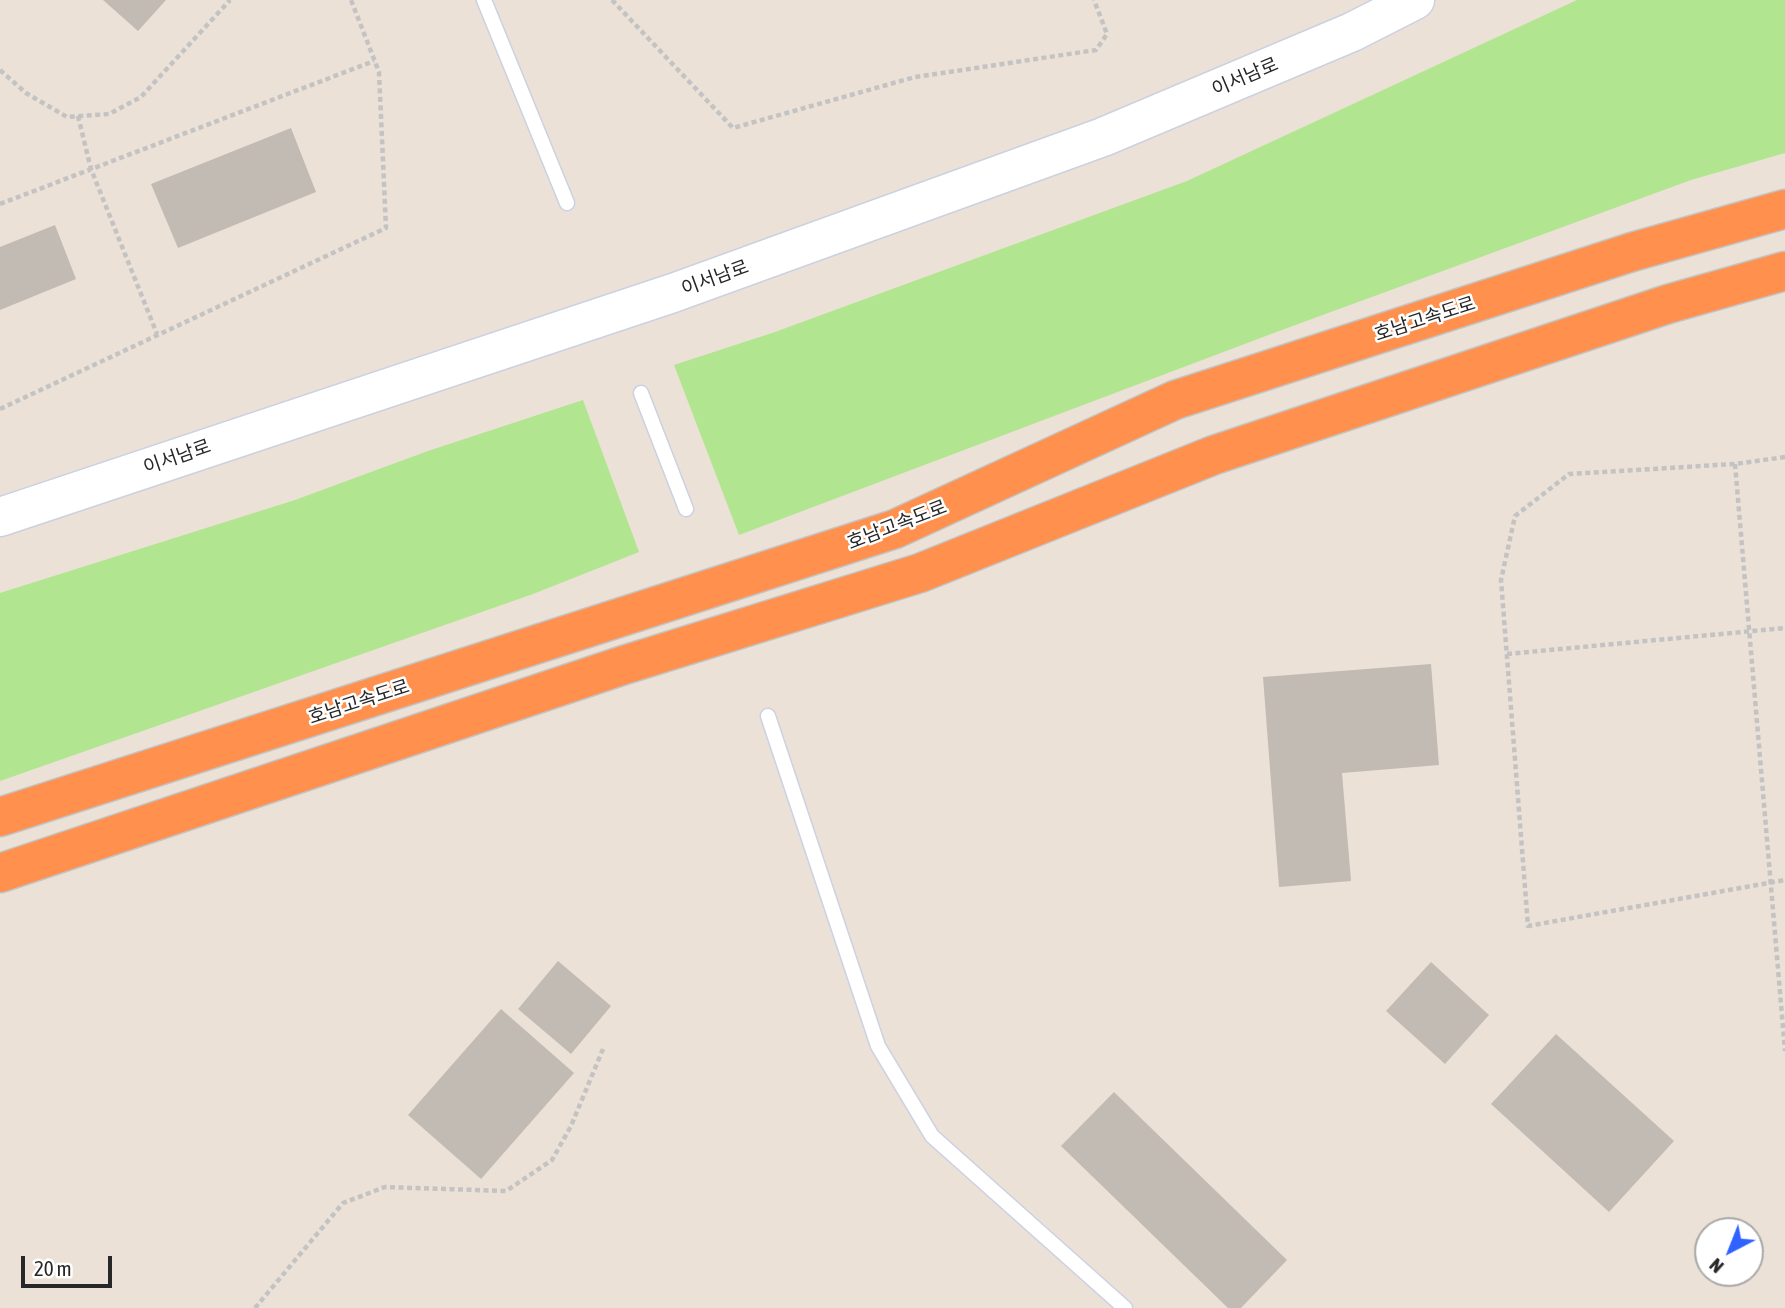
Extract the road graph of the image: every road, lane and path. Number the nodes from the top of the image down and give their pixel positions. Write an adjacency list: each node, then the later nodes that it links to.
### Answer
1 (230, 0): 9 (path)
2 (351, 0): 7 (path)
3 (484, 0): 11 (lane)
4 (612, 0): 5 (path)
5 (1094, 0)
6 (1415, 0): 21 (main road, 이서남로)
7 (374, 61): 10 (path); 15 (path)
8 (0, 70): 9 (path)
9 (78, 116): 10 (path)
10 (91, 169): 12 (path); 15 (path)
11 (567, 203)
12 (0, 204)
13 (1785, 209): 26 (highway, 호남고속도로)
14 (1785, 271): 27 (highway)
15 (157, 334): 17 (path)
16 (640, 393): 20 (lane)
17 (0, 409)
18 (1785, 457): 19 (path)
19 (1735, 464): 23 (path); 24 (path)
20 (686, 509)
21 (0, 517)
22 (1785, 628): 23 (path)
23 (1750, 632): 24 (path); 29 (path)
24 (1507, 654): 29 (path)
25 (768, 716): 33 (lane)
26 (0, 817)
27 (0, 873)
28 (1785, 880): 29 (path)
29 (1771, 882): 31 (path)
30 (603, 1049): 32 (path)
31 (1785, 1051)
32 (255, 1308)
33 (1125, 1308)

